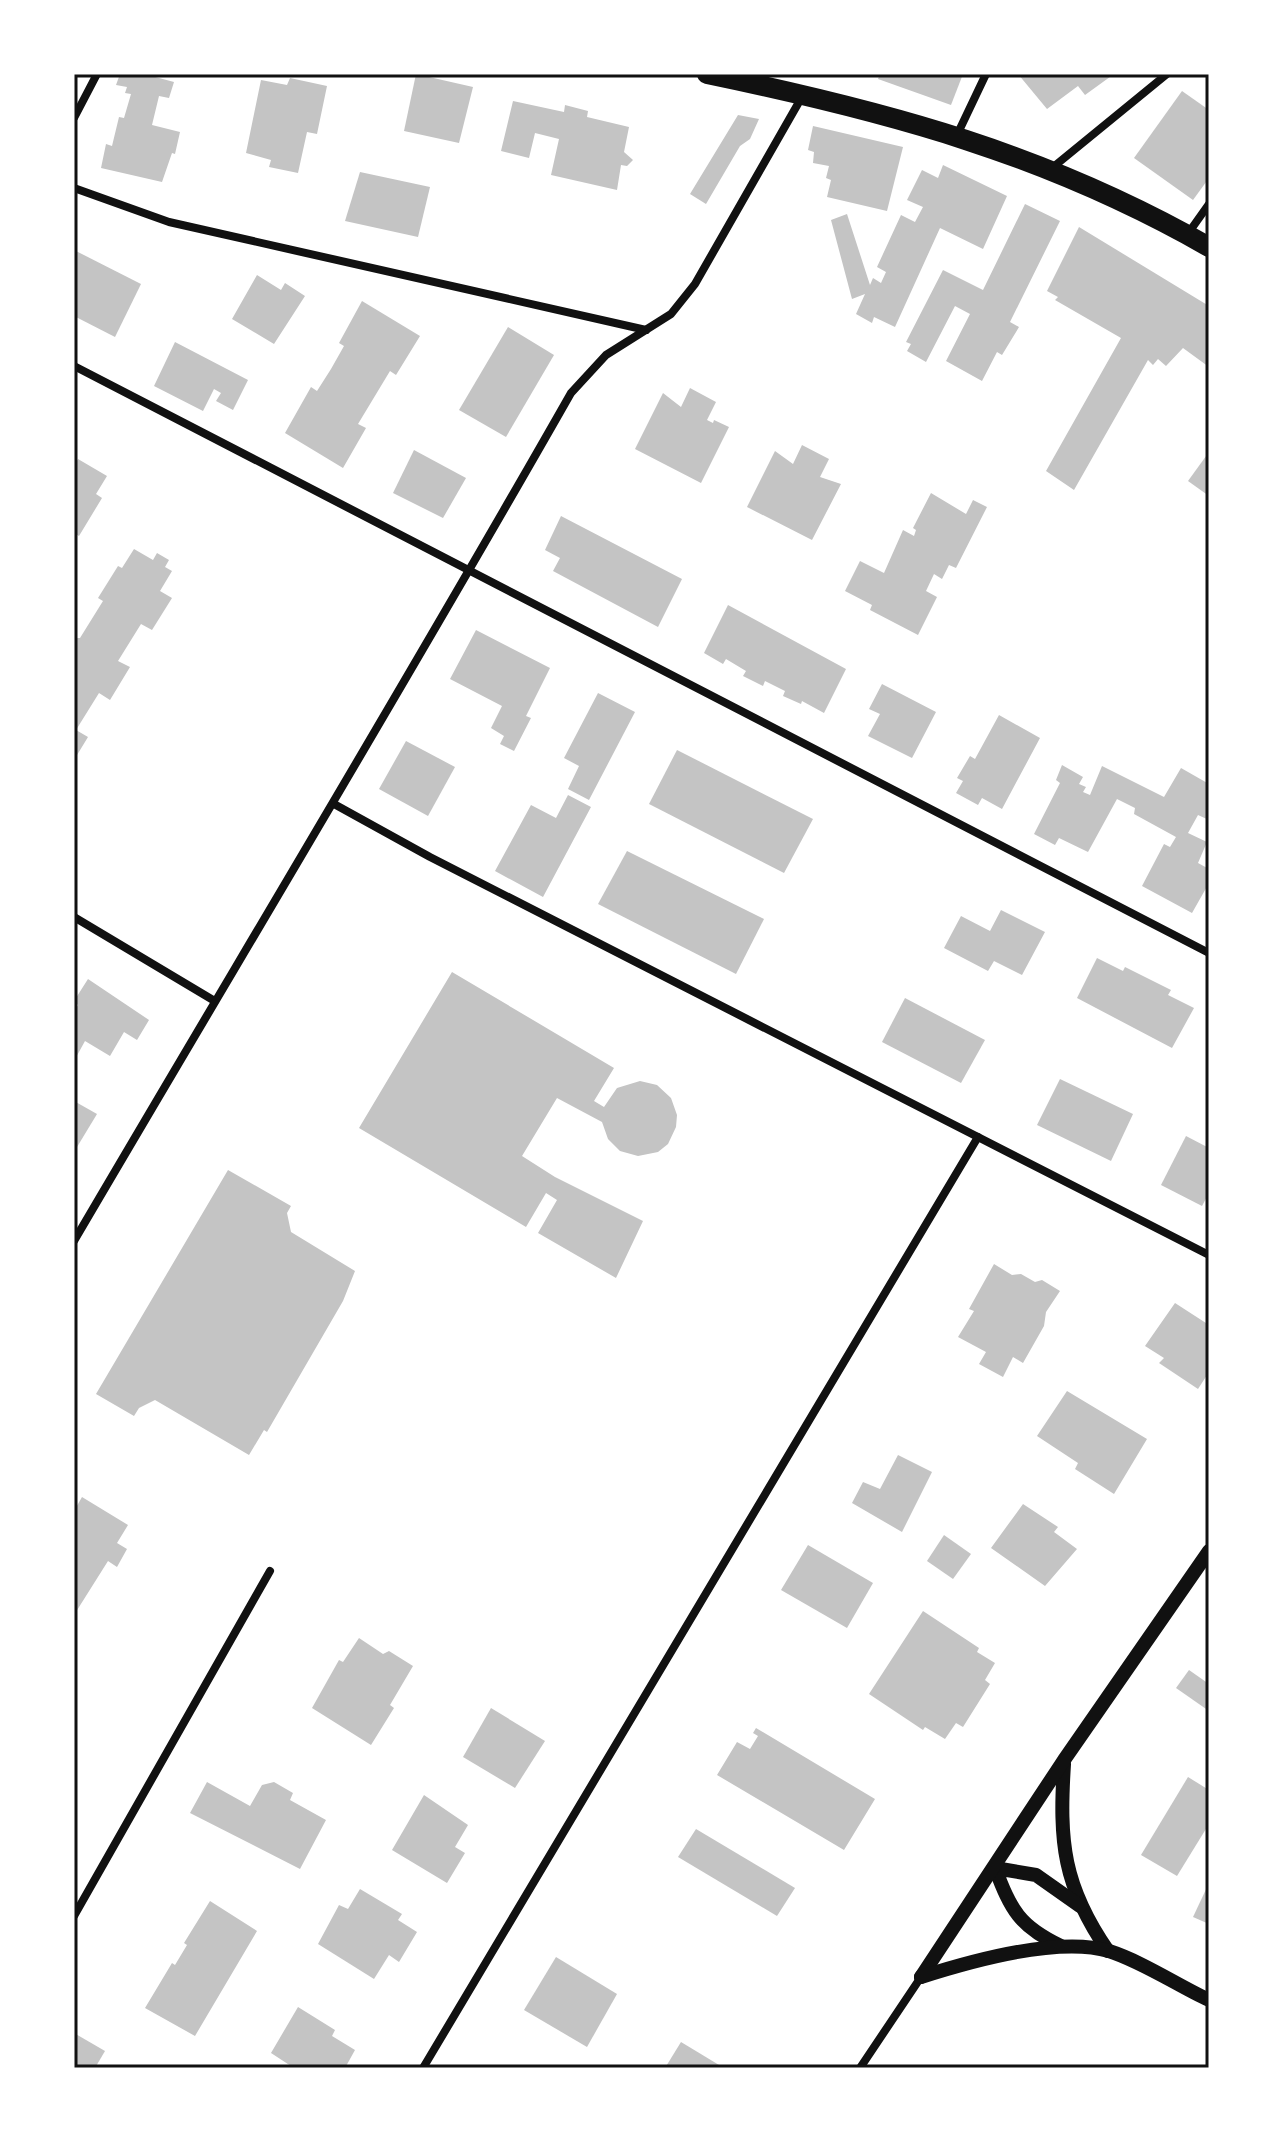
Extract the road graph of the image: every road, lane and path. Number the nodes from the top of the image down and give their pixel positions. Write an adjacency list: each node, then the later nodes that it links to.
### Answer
1 (97, 74): 6 (street)
2 (707, 74): 5 (main road)
3 (986, 74): 7 (street)
4 (1167, 74): 8 (street)
5 (803, 94): 7 (main road); 13 (street)
6 (74, 118)
7 (956, 136): 8 (main road)
8 (1051, 168): 11 (main road)
9 (74, 188): 13 (street)
10 (1209, 204): 11 (street)
11 (1187, 235): 12 (main road)
12 (1209, 247)
13 (646, 330): 15 (street)
14 (74, 366): 15 (street)
15 (469, 572): 16 (street); 18 (street)
16 (334, 804): 19 (street); 20 (street)
17 (74, 917): 19 (street)
18 (1209, 953)
19 (213, 1000): 21 (street)
20 (978, 1137): 22 (street); 33 (street)
21 (74, 1241)
22 (1209, 1255)
23 (1209, 1551): 25 (street)
24 (270, 1571): 28 (street)
25 (1064, 1760): 26 (street); 27 (street)
26 (995, 1868): 27 (street); 29 (street); 31 (street)
27 (1080, 1906): 30 (street)
28 (74, 1916)
29 (1065, 1948): 30 (street); 31 (street)
30 (1108, 1951): 32 (street)
31 (921, 1977): 34 (street)
32 (1209, 2000)
33 (423, 2068)
34 (860, 2068)

